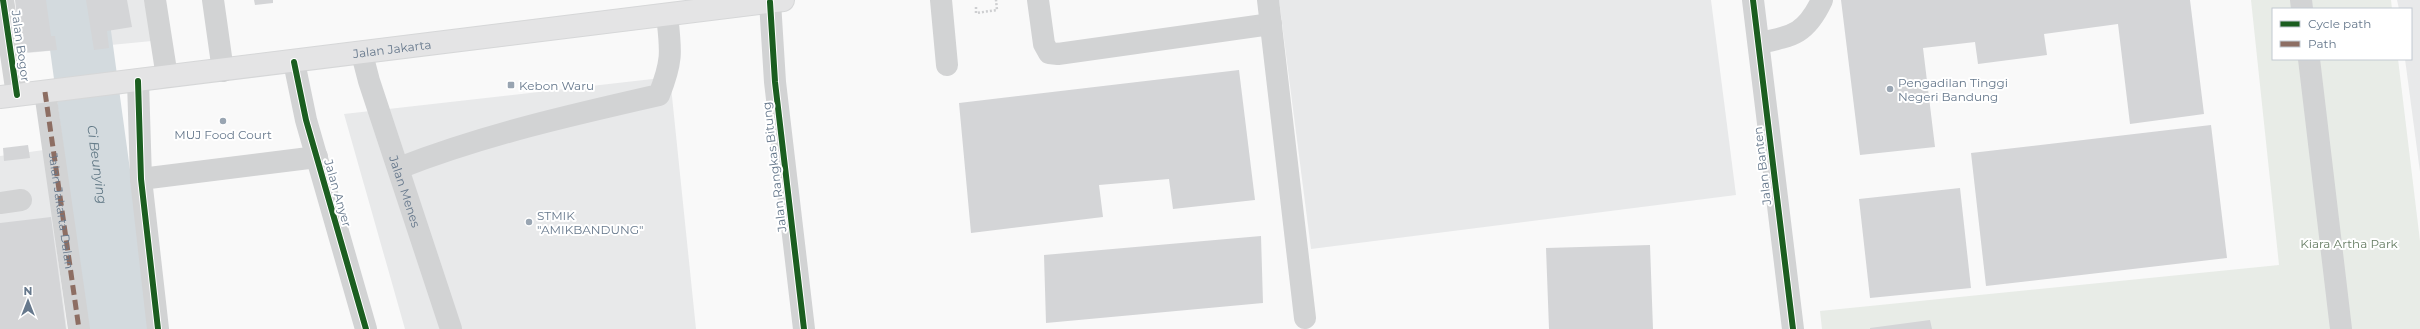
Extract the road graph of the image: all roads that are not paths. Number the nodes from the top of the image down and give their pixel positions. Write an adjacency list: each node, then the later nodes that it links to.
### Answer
1 (3, 0): 22 (street, Jalan Bogor)
2 (155, 0): 19 (street)
3 (213, 0): 18 (street)
4 (941, 0): 17 (street)
5 (1038, 0): 12 (street)
6 (1268, 0): 12 (street)
7 (1753, 0): 13 (street, Jalan Banten)
8 (1822, 0): 13 (street)
9 (777, 1): 10 (main road, Jalan Jakarta); 31 (street, Jalan Rangkas Bitung)
10 (733, 3): 11 (main road, Jalan Jakarta)
11 (667, 15): 14 (main road, Jalan Jakarta); 24 (street)
12 (1271, 24): 26 (street)
13 (1759, 43): 32 (street, Jalan Banten)
14 (362, 54): 16 (main road, Jalan Jakarta); 24 (street, Jalan Menes)
15 (2309, 60): 33 (street)
16 (294, 62): 18 (main road, Jalan Jakarta); 23 (street, Jalan Anyer)
17 (947, 65)
18 (223, 71): 19 (main road, Jalan Jakarta)
19 (167, 77): 20 (main road, Jalan Jakarta)
20 (134, 81): 21 (main road, Jalan Jakarta); 25 (street)
21 (50, 91): 22 (main road, Jalan Jakarta); 27 (street, Jalan Jakarta Dalan)
22 (9, 96)
23 (317, 157): 25 (street); 29 (street, Jalan Anyer)
24 (399, 168): 30 (street, Jalan Menes)
25 (140, 179): 28 (street)
26 (1305, 318)
27 (79, 329)
28 (158, 329)
29 (366, 329)
30 (451, 329)
31 (804, 329)
32 (1793, 329)
33 (2342, 329)

